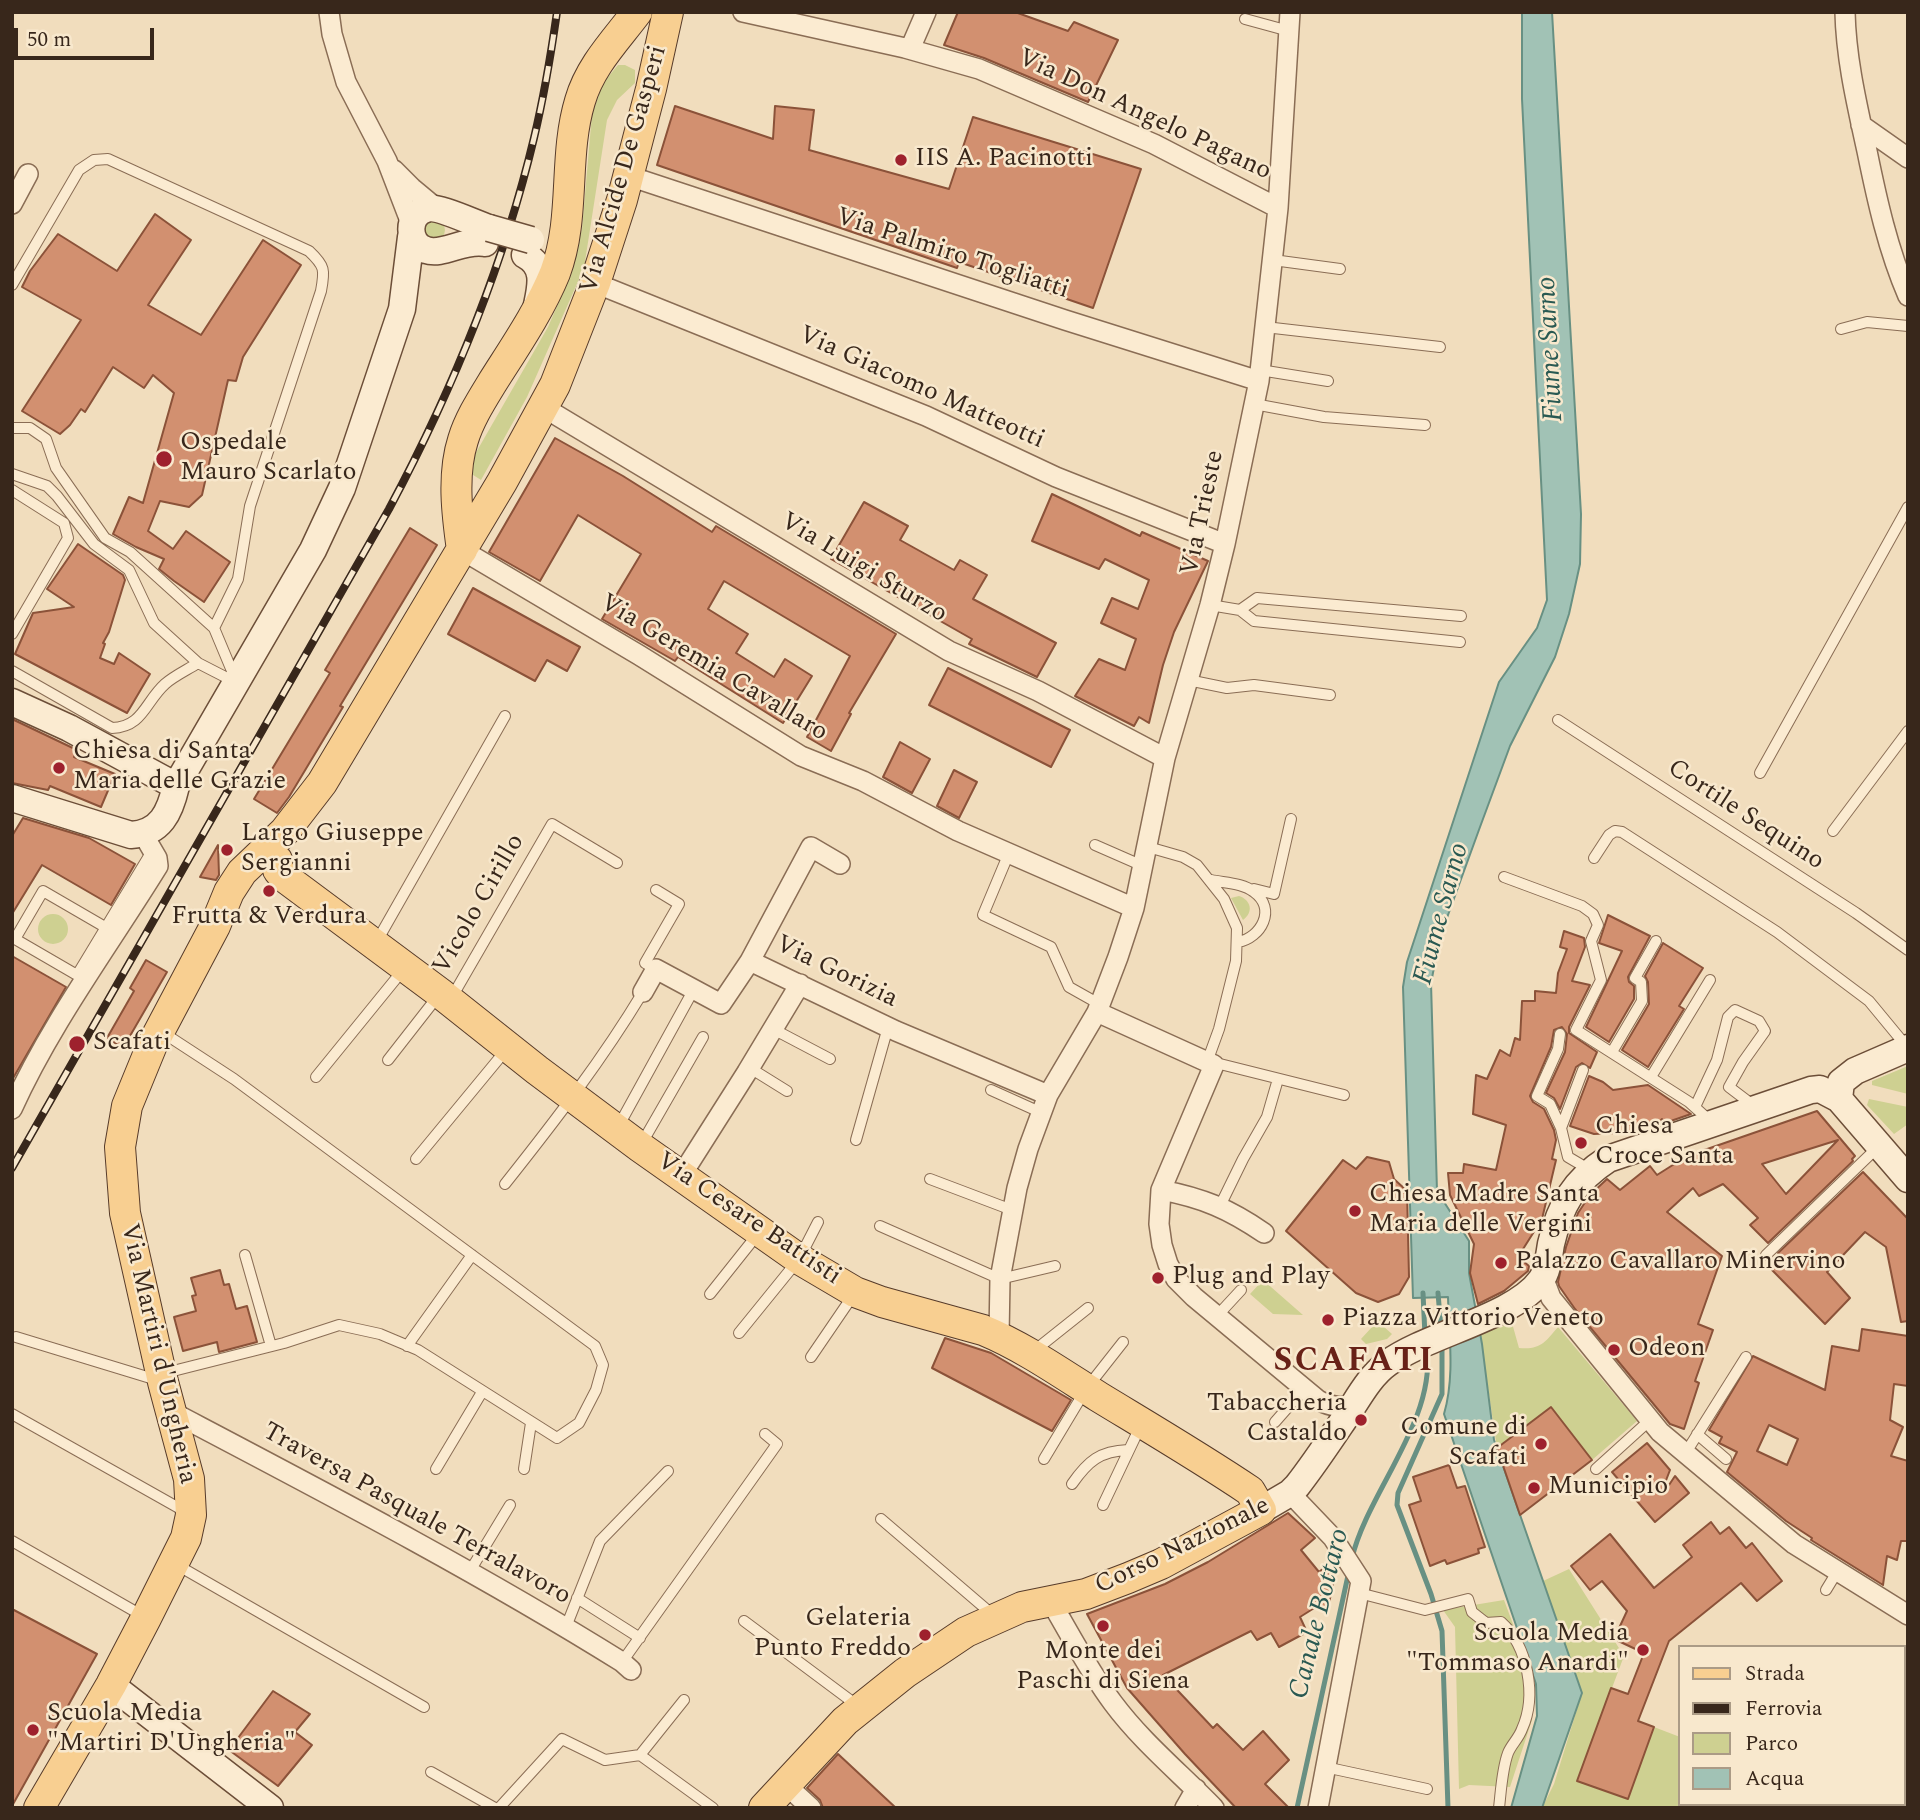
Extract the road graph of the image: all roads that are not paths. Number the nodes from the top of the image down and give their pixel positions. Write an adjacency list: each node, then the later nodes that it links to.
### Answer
1 (329, 12): 14 (street)
2 (637, 12): 10 (main road, Via Alcide De Gasperi)
3 (668, 12): 11 (main road, Via Alcide De Gasperi)
4 (744, 12): 9 (street, Via Don Angelo Pagano)
5 (926, 12): 9 (street)
6 (1845, 12): 12 (street)
7 (1290, 17): 8 (lane); 20 (street, Via Trieste)
8 (1245, 19)
9 (910, 49): 20 (street, Via Don Angelo Pagano)
10 (599, 60): 11 (main road); 17 (main road, Via Alcide De Gasperi)
11 (652, 89): 16 (main road, Via Alcide De Gasperi)
12 (1861, 125): 13 (street); 29 (street)
13 (1908, 158)
14 (387, 161): 19 (street); 21 (street)
15 (28, 174): 18 (street)
16 (629, 176): 27 (main road, Via Alcide De Gasperi); 36 (street, Via Palmiro Togliatti)
17 (569, 195): 23 (street); 31 (main road, Via Alcide De Gasperi)
18 (12, 204)
19 (436, 208): 21 (street); 22 (street)
20 (1278, 208): 25 (street, Via Trieste)
21 (412, 231): 24 (street); 30 (street)
22 (487, 236): 23 (street); 24 (street)
23 (528, 247): 31 (street)
24 (447, 248): 30 (street)
25 (1273, 260): 26 (lane); 32 (street, Via Trieste)
26 (1340, 269)
27 (595, 283): 39 (main road, Via Alcide De Gasperi); 47 (street, Via Giacomo Matteotti)
28 (12, 285): 52 (lane)
29 (1908, 296)
30 (402, 309): 58 (street)
31 (537, 309): 42 (main road, Via Alcide De Gasperi)
32 (1265, 327): 35 (lane); 36 (street, Via Trieste)
33 (1908, 327): 34 (lane)
34 (1841, 329)
35 (1440, 347)
36 (1259, 376): 37 (lane); 38 (street, Via Trieste)
37 (1328, 381)
38 (1254, 404): 40 (lane); 47 (street, Via Trieste)
39 (544, 407): 44 (main road, Via Alcide De Gasperi); 64 (street, Via Luigi Sturzo)
40 (1425, 425)
41 (12, 428): 52 (lane)
42 (458, 464): 44 (main road); 48 (main road, Via Alcide De Gasperi)
43 (12, 474): 55 (lane)
44 (502, 482): 48 (main road, Via Alcide De Gasperi)
45 (12, 489): 53 (lane)
46 (1908, 507): 65 (lane)
47 (1225, 544): 49 (street, Via Trieste)
48 (462, 550): 72 (street, Via Geremia Cavallaro); 74 (main road, Via Alcide De Gasperi)
49 (1210, 606): 50 (lane); 57 (street, Via Trieste)
50 (1240, 610): 51 (lane); 54 (lane)
51 (1461, 616)
52 (214, 628): 58 (lane)
53 (12, 634)
54 (1460, 642)
55 (198, 663): 56 (lane); 58 (lane)
56 (12, 671)
57 (1188, 680): 59 (lane); 64 (street, Via Trieste)
58 (237, 683): 66 (street)
59 (1330, 695)
60 (12, 702): 66 (street)
61 (505, 716): 86 (lane)
62 (1558, 720): 87 (lane, Cortile Sequino)
63 (1908, 731): 69 (lane)
64 (1165, 758): 73 (street, Via Trieste)
65 (1760, 773)
66 (176, 786): 70 (street)
67 (12, 798): 70 (street)
68 (1291, 819): 80 (lane)
69 (1833, 831)
70 (148, 843): 83 (lane); 119 (street)
71 (1095, 845): 73 (lane)
72 (1009, 853): 82 (street, Via Geremia Cavallaro); 96 (lane)
73 (1146, 856): 79 (lane); 82 (street, Via Trieste)
74 (266, 858): 86 (main road, Via Cesare Battisti); 99 (main road, Via Martiri d'Ungheria)
75 (1594, 858): 103 (lane)
76 (617, 863): 95 (lane, Vicolo Cirillo)
77 (841, 864): 88 (street, Via Gorizia)
78 (1504, 877): 104 (lane)
79 (1211, 880): 80 (lane); 85 (lane)
80 (1248, 888): 85 (lane)
81 (656, 890): 90 (lane)
82 (1134, 908): 96 (street, Via Trieste)
83 (105, 928): 83 (lane)
84 (1656, 941): 104 (lane)
85 (1238, 942): 107 (lane)
86 (375, 944): 89 (main road, Via Cesare Battisti)
87 (1908, 950)
88 (750, 961): 92 (street, Via Gorizia); 93 (street)
89 (405, 967): 95 (main road, Via Cesare Battisti); 110 (lane)
90 (656, 970): 93 (street); 94 (street)
91 (1710, 980): 111 (lane)
92 (800, 984): 97 (street, Via Gorizia); 98 (street)
93 (694, 989): 123 (lane)
94 (643, 992): 116 (lane)
95 (445, 996): 102 (main road, Via Cesare Battisti); 106 (lane)
96 (1099, 1008): 107 (street); 118 (street, Via Trieste)
97 (888, 1027): 118 (street, Via Gorizia); 124 (lane)
98 (773, 1029): 105 (lane); 108 (street)
99 (159, 1030): 140 (lane); 160 (main road, Via Martiri d'Ungheria)
100 (1560, 1034): 122 (lane)
101 (702, 1037): 123 (lane)
102 (509, 1047): 116 (main road, Via Cesare Battisti); 126 (lane)
103 (1908, 1048): 117 (street)
104 (1612, 1052): 111 (lane)
105 (830, 1059)
106 (388, 1060)
107 (1211, 1063): 112 (lane); 132 (street)
108 (750, 1068): 114 (lane); 128 (street)
109 (1583, 1070): 122 (lane)
110 (316, 1077)
111 (1651, 1077): 121 (lane)
112 (1278, 1079): 115 (lane); 133 (lane)
113 (991, 1090): 118 (lane)
114 (787, 1091)
115 (1344, 1095)
116 (574, 1098): 123 (main road, Via Cesare Battisti); 131 (lane)
117 (1839, 1099): 120 (street); 125 (street)
118 (1045, 1104): 134 (street, Via Trieste)
119 (12, 1109)
120 (1757, 1109): 121 (street); 121 (lane)
121 (1704, 1115): 127 (street)
122 (1561, 1128): 127 (lane)
123 (629, 1138): 128 (main road, Via Cesare Battisti)
124 (856, 1140)
125 (1878, 1146): 130 (street); 141 (lane)
126 (416, 1159)
127 (1591, 1170): 144 (street)
128 (681, 1176): 137 (main road, Via Cesare Battisti)
129 (930, 1179): 134 (lane)
130 (1908, 1179)
131 (505, 1184)
132 (1161, 1190): 133 (street); 150 (street)
133 (1220, 1206): 138 (street)
134 (1012, 1210): 145 (street, Via Trieste)
135 (818, 1223): 142 (lane)
136 (880, 1226): 145 (lane)
137 (759, 1231): 142 (main road, Via Cesare Battisti); 148 (lane)
138 (1264, 1233)
139 (245, 1255): 155 (lane)
140 (472, 1255): 156 (lane); 169 (lane)
141 (1766, 1255)
142 (799, 1259): 147 (main road, Via Cesare Battisti); 151 (lane)
143 (1055, 1266): 145 (lane)
144 (1544, 1277): 164 (street, Corso Nazionale); 167 (street)
145 (1000, 1279): 152 (street, Via Trieste)
146 (1241, 1290): 150 (lane)
147 (855, 1292): 152 (main road, Via Cesare Battisti); 158 (lane)
148 (709, 1294)
149 (1088, 1308): 157 (lane)
150 (1217, 1316): 162 (street)
151 (739, 1333)
152 (999, 1336): 157 (main road, Via Cesare Battisti)
153 (16, 1337): 160 (lane)
154 (1123, 1342): 161 (lane)
155 (271, 1346): 156 (lane); 160 (lane)
156 (407, 1346): 163 (lane)
157 (1031, 1354): 161 (main road, Via Cesare Battisti)
158 (811, 1357)
159 (1746, 1357): 172 (lane)
160 (162, 1378): 165 (main road, Via Martiri d'Ungheria)
161 (1086, 1389): 170 (main road, Via Cesare Battisti); 175 (lane)
162 (1304, 1389): 164 (street); 168 (lane)
163 (482, 1392): 169 (lane); 177 (lane)
164 (1355, 1404): 182 (street, Corso Nazionale)
165 (172, 1412): 186 (main road, Via Martiri d'Ungheria); 190 (street, Traversa Pasquale Terralavoro)
166 (12, 1415): 186 (lane)
167 (1649, 1421): 174 (street); 179 (lane)
168 (1275, 1422)
169 (531, 1423): 178 (lane)
170 (1142, 1423): 173 (lane); 185 (main road, Via Cesare Battisti)
171 (765, 1434): 201 (lane)
172 (1697, 1434): 174 (lane); 176 (lane)
173 (1128, 1450): 181 (lane); 184 (lane)
174 (1685, 1454): 191 (street)
175 (1044, 1459)
176 (1726, 1459)
177 (436, 1469)
178 (523, 1469)
179 (1596, 1469)
180 (668, 1471): 194 (lane)
181 (1072, 1484)
182 (1290, 1493): 185 (street, Corso Nazionale); 192 (street)
183 (510, 1504): 190 (lane)
184 (1103, 1504)
185 (1261, 1510): 195 (main road, Corso Nazionale)
186 (191, 1515): 189 (main road, Via Martiri d'Ungheria)
187 (881, 1519): 197 (lane)
188 (12, 1541): 198 (lane)
189 (173, 1563): 198 (main road, Via Martiri d'Ungheria); 205 (lane)
190 (471, 1571): 200 (street, Traversa Pasquale Terralavoro)
191 (1837, 1572): 193 (lane); 196 (street)
192 (1360, 1587): 208 (street); 222 (lane)
193 (1826, 1590)
194 (577, 1598): 200 (lane); 201 (lane)
195 (1051, 1602): 197 (main road, Corso Nazionale); 211 (street)
196 (1908, 1615)
197 (996, 1617): 206 (main road, Corso Nazionale)
198 (146, 1618): 203 (main road, Via Martiri d'Ungheria)
199 (744, 1621): 206 (lane)
200 (566, 1627): 202 (street, Traversa Pasquale Terralavoro)
201 (640, 1638): 202 (lane)
202 (627, 1666)
203 (111, 1685): 213 (main road, Via Martiri d'Ungheria); 214 (street)
204 (684, 1700): 207 (lane)
205 (424, 1707)
206 (861, 1708): 210 (main road, Corso Nazionale)
207 (640, 1755): 215 (lane); 216 (lane)
208 (1325, 1767): 212 (lane); 221 (street)
209 (431, 1772): 215 (lane)
210 (786, 1784): 217 (main road, Corso Nazionale); 218 (street)
211 (1196, 1789): 219 (street); 220 (street)
212 (1427, 1789)
213 (39, 1808)
214 (270, 1808)
215 (497, 1808)
216 (713, 1808)
217 (764, 1808)
218 (811, 1808)
219 (1185, 1808)
220 (1214, 1808)
221 (1318, 1808)
222 (1499, 1808)

